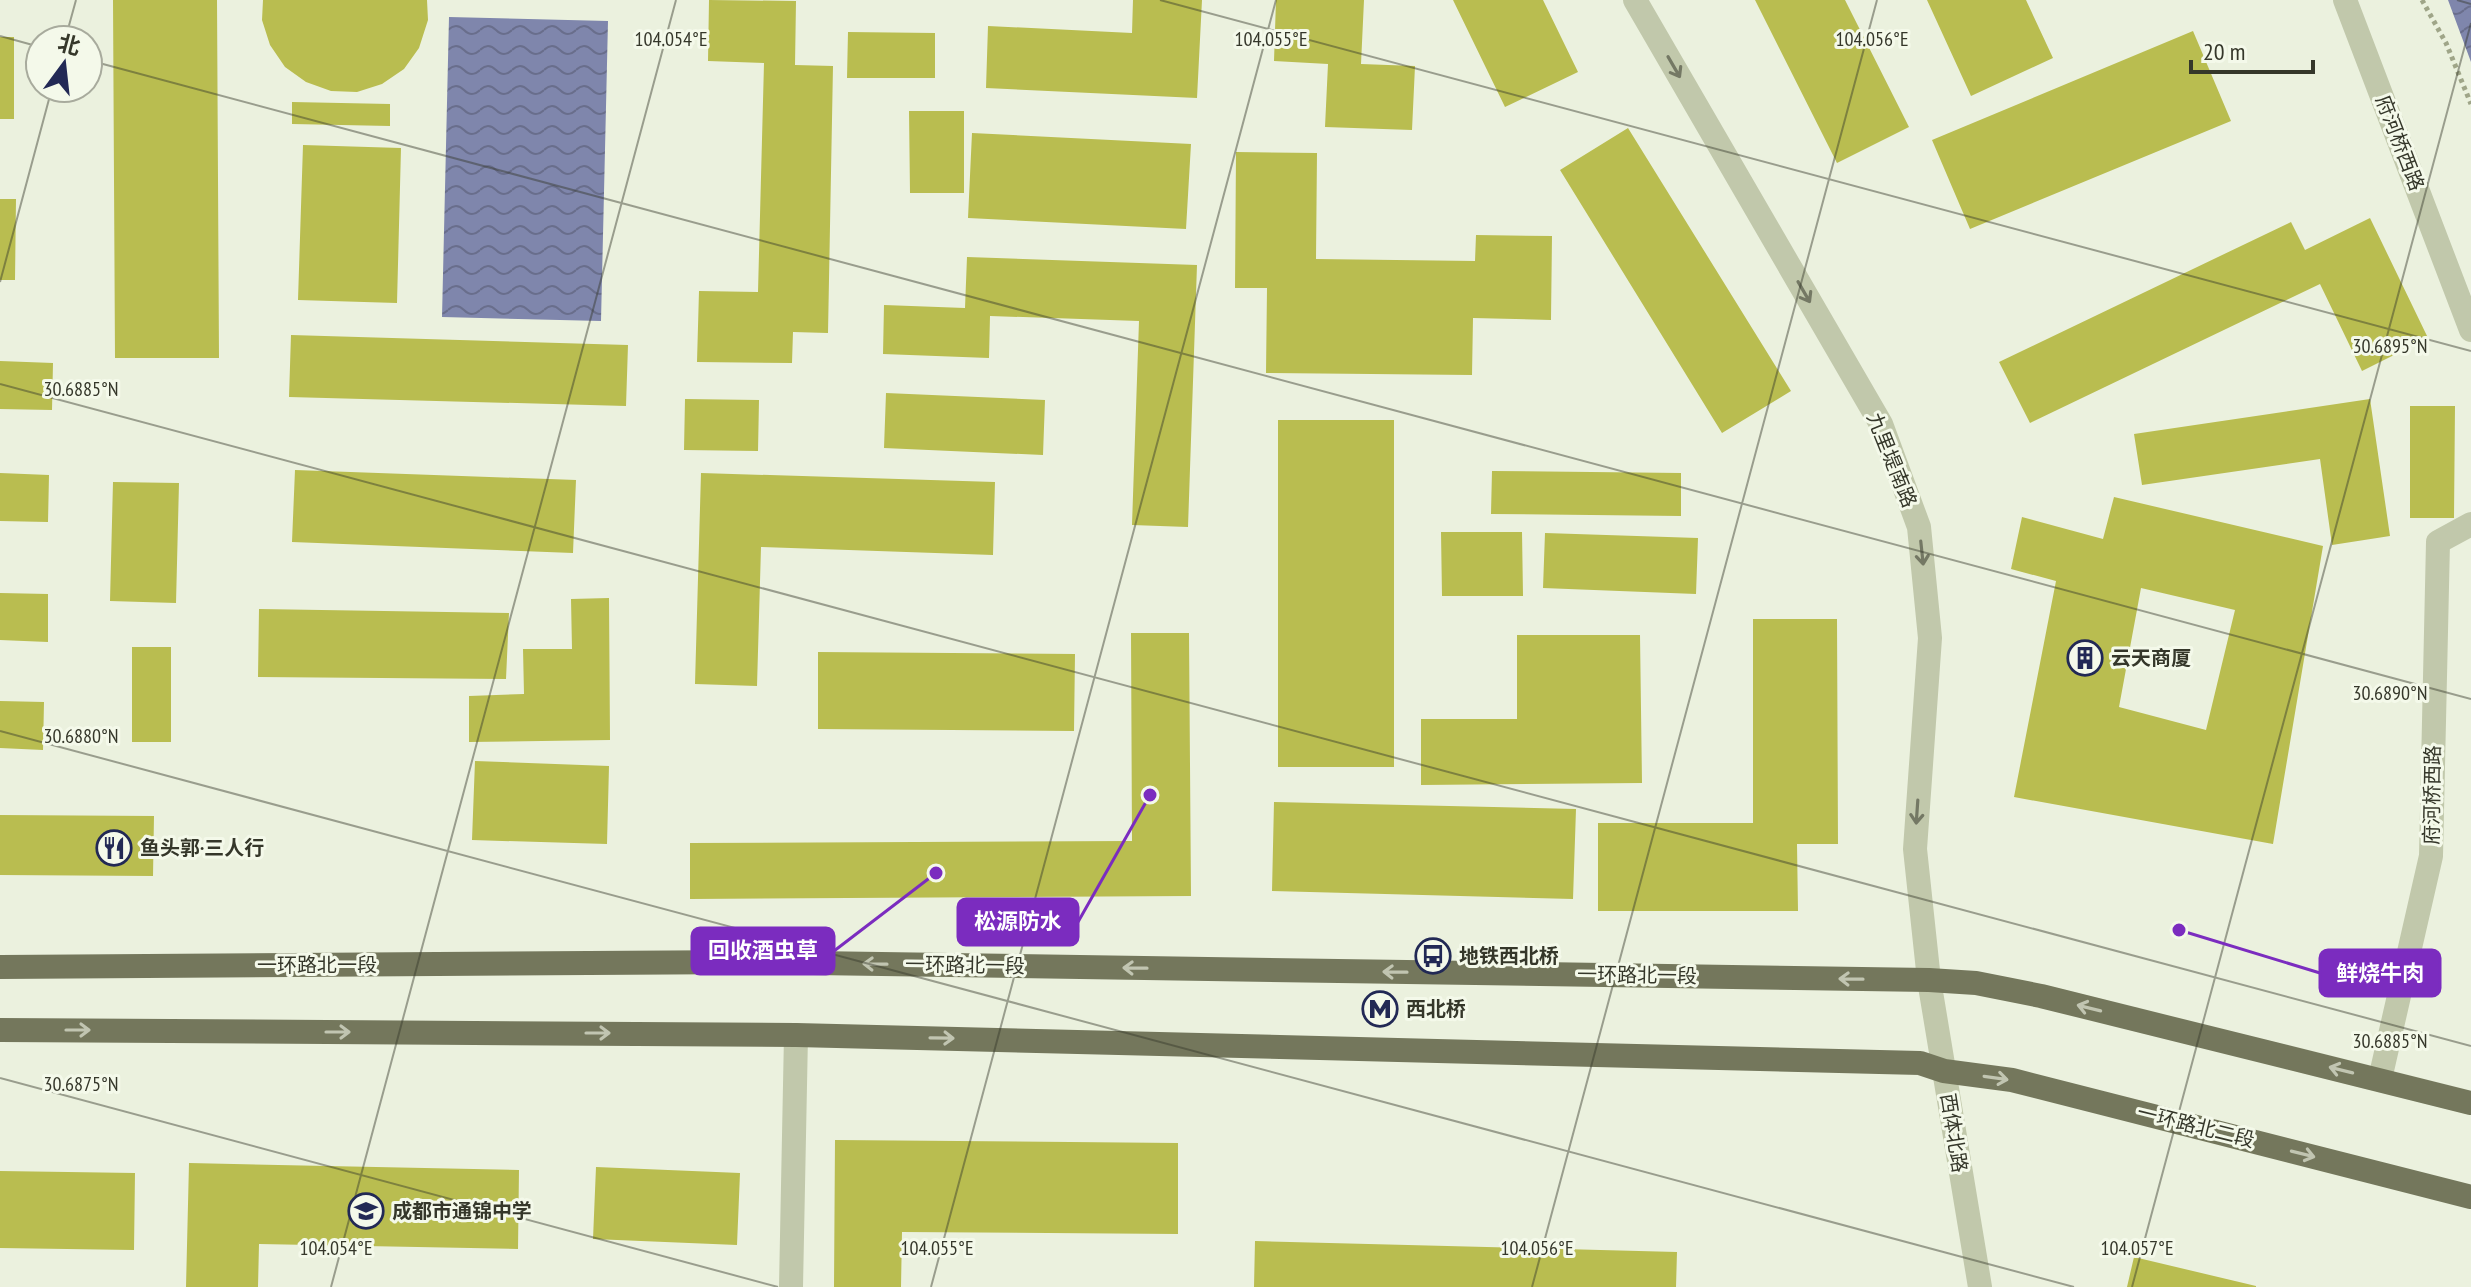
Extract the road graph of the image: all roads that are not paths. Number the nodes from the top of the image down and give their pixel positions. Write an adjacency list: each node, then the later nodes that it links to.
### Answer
1 (1635, 0): 6 (street, 九里堤南路, one-way to 6)
2 (2345, 0): 3 (street, 府河桥西路)
3 (2471, 330)
4 (2471, 524): 10 (street, 府河桥西路)
5 (0, 967): 6 (main road, 一环路北一段, one-way to 5)
6 (1929, 980): 9 (street, 西体北路); 10 (main road, one-way to 6)
7 (0, 1030): 8 (main road, one-way to 8)
8 (796, 1035): 9 (main road, 一环路北二段, one-way to 9); 13 (street)
9 (1944, 1071): 12 (main road, 一环路北二段, one-way to 12); 14 (street, 西体北路)
10 (2380, 1079): 11 (main road)
11 (2471, 1103)
12 (2471, 1197)
13 (791, 1287)
14 (1980, 1287)

